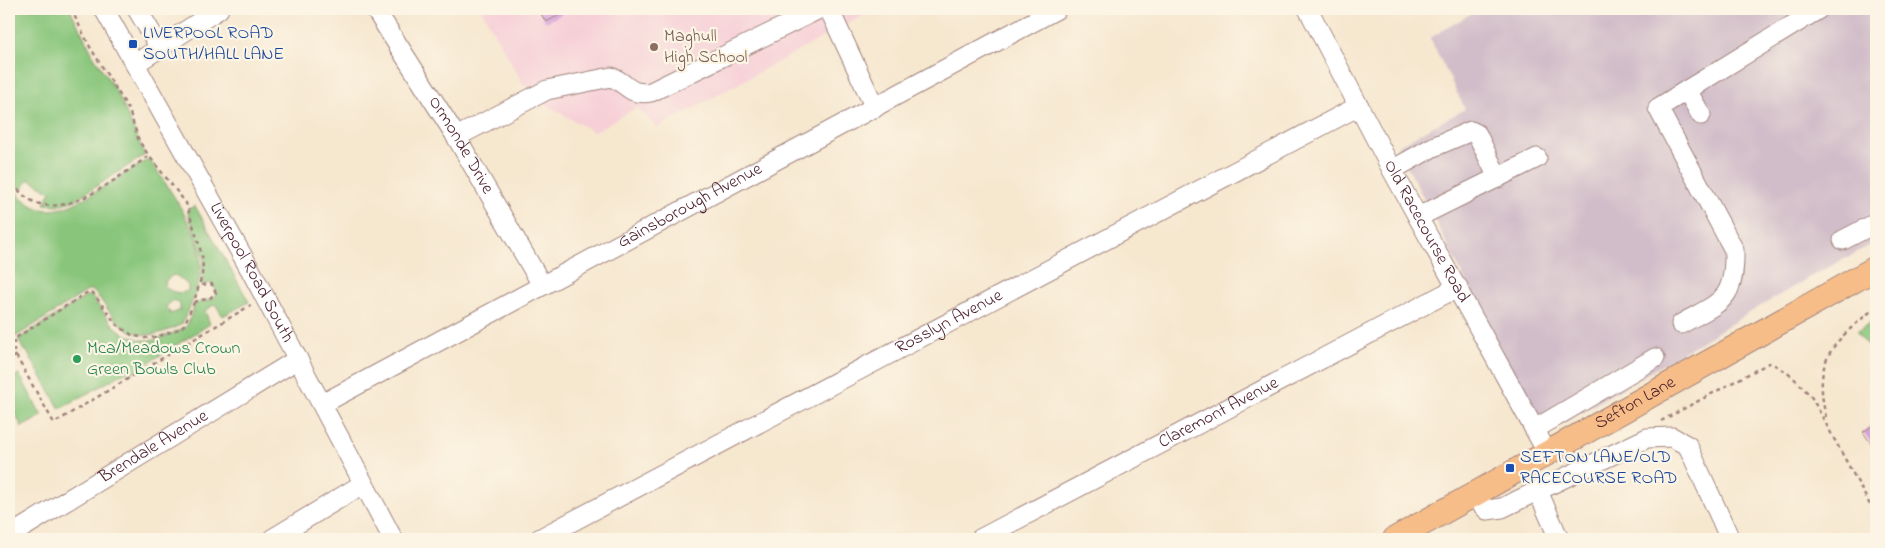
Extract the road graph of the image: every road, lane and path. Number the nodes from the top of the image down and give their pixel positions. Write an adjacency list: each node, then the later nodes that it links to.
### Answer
1 (71, 9): 19 (path)
2 (137, 9): 12 (street)
3 (219, 9): 11 (street)
4 (376, 9): 18 (street, Ormonde Drive)
5 (819, 9): 18 (street)
6 (829, 9): 16 (street)
7 (1057, 9): 16 (street, Gainsborough Avenue)
8 (1819, 9): 14 (street)
9 (1312, 10): 15 (street, Old Racecourse Road)
10 (111, 11): 13 (street, Liverpool Road South)
11 (196, 15): 12 (street)
12 (161, 49): 13 (street)
13 (135, 64): 31 (street, Liverpool Road South)
14 (1688, 90): 17 (street); 34 (street)
15 (1359, 106): 21 (street, Old Racecourse Road); 51 (street, Rosslyn Avenue)
16 (875, 108): 29 (street, Gainsborough Avenue)
17 (1701, 115)
18 (456, 137): 29 (street, Ormonde Drive)
19 (149, 156): 22 (path); 28 (path)
20 (1537, 158): 23 (street)
21 (1392, 170): 23 (street); 24 (street, Old Racecourse Road)
22 (9, 176)
23 (1498, 178): 24 (street)
24 (1418, 218): 30 (street, Old Racecourse Road)
25 (1876, 223): 26 (street)
26 (1843, 240)
27 (1876, 268): 43 (main road, Sefton Lane)
28 (199, 285): 32 (path); 32 (path)
29 (542, 285): 39 (street, Gainsborough Avenue)
30 (1458, 287): 41 (street, Old Racecourse Road); 52 (street, Claremont Avenue)
31 (265, 296): 36 (path); 38 (street, Liverpool Road South)
32 (194, 302): 36 (path)
33 (1876, 307): 40 (path)
34 (1681, 324)
35 (20, 353): 36 (path)
36 (16, 356)
37 (1655, 358): 41 (street)
38 (298, 359): 39 (street, Liverpool Road South); 48 (street, Brendale Avenue)
39 (322, 404): 44 (street, Liverpool Road South)
40 (1826, 420): 42 (path); 47 (path)
41 (1535, 429): 43 (street, Old Racecourse Road)
42 (1647, 438): 45 (street); 55 (street)
43 (1548, 454): 46 (main road, Sefton Lane)
44 (363, 484): 49 (street); 50 (street, Liverpool Road South)
45 (1538, 491): 46 (street); 54 (street)
46 (1473, 496): 53 (main road, Sefton Lane)
47 (1876, 516)
48 (9, 536)
49 (272, 539)
50 (393, 539)
51 (539, 539)
52 (980, 539)
53 (1395, 539)
54 (1559, 539)
55 (1730, 539)

